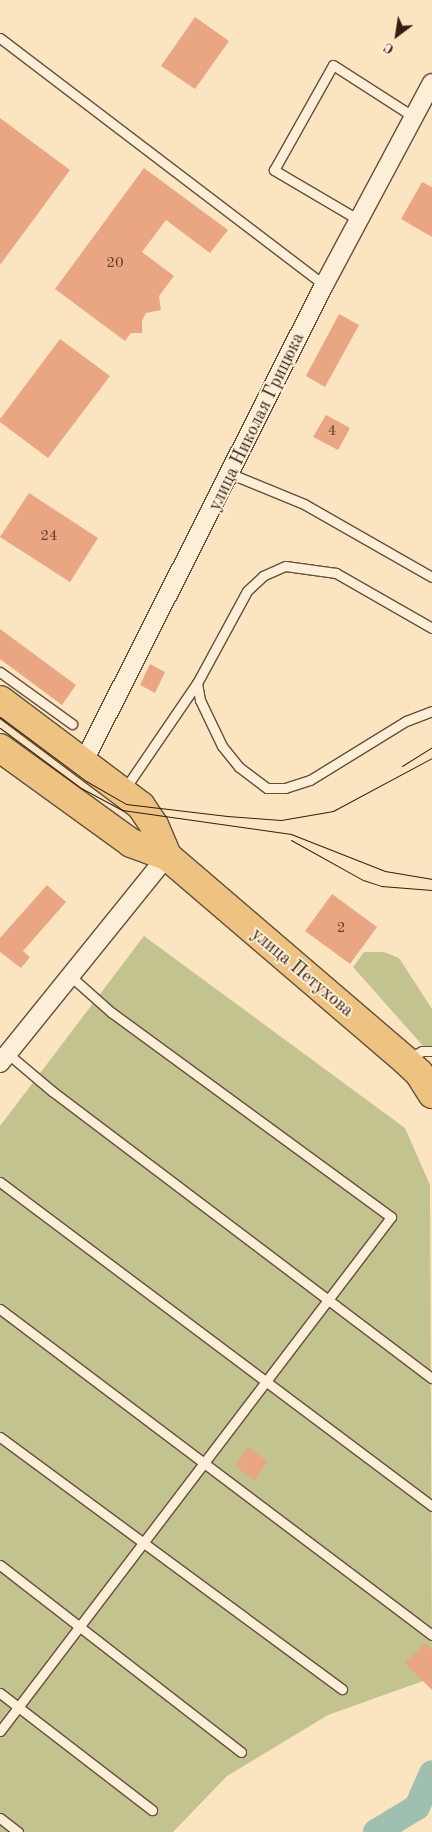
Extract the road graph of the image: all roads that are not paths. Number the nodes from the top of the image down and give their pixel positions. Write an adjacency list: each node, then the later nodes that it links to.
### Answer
1 (0, 38): 5 (lane)
2 (432, 83): 3 (street, улица Николая Грицюка)
3 (423, 110): 4 (street, улица Николая Грицюка); 4 (lane)
4 (359, 220): 5 (street, улица Николая Грицюка)
5 (324, 285): 6 (street, улица Николая Грицюка)
6 (231, 474): 7 (lane); 15 (street, улица Николая Грицюка)
7 (432, 577)
8 (432, 628): 10 (lane)
9 (0, 672): 11 (lane)
10 (197, 683): 12 (lane); 16 (lane)
11 (11, 697): 13 (lane); 15 (highway, улица Петухова)
12 (432, 711)
13 (72, 724)
14 (0, 748): 17 (highway, улица Петухова)
15 (83, 763): 16 (highway, улица Петухова)
16 (123, 792): 17 (highway, улица Петухова)
17 (167, 856): 18 (street); 21 (highway, улица Петухова)
18 (68, 975): 20 (street); 24 (lane)
19 (432, 1050): 21 (lane)
20 (4, 1058): 24 (lane)
21 (405, 1060): 22 (highway, улица Петухова)
22 (432, 1094)
23 (0, 1182): 27 (lane)
24 (328, 1300): 26 (lane); 27 (lane)
25 (0, 1309): 29 (lane)
26 (432, 1378)
27 (266, 1382): 29 (lane); 30 (lane)
28 (0, 1437): 31 (lane)
29 (204, 1462): 31 (lane); 34 (lane)
30 (432, 1506)
31 (143, 1544): 33 (lane); 35 (lane)
32 (0, 1566): 33 (lane)
33 (80, 1626): 37 (lane); 39 (lane)
34 (432, 1634)
35 (342, 1689)
36 (0, 1692): 37 (lane)
37 (18, 1707): 38 (lane); 40 (lane)
38 (0, 1731)
39 (241, 1752)
40 (152, 1810)
41 (0, 1818): 42 (lane)
42 (18, 1832)

